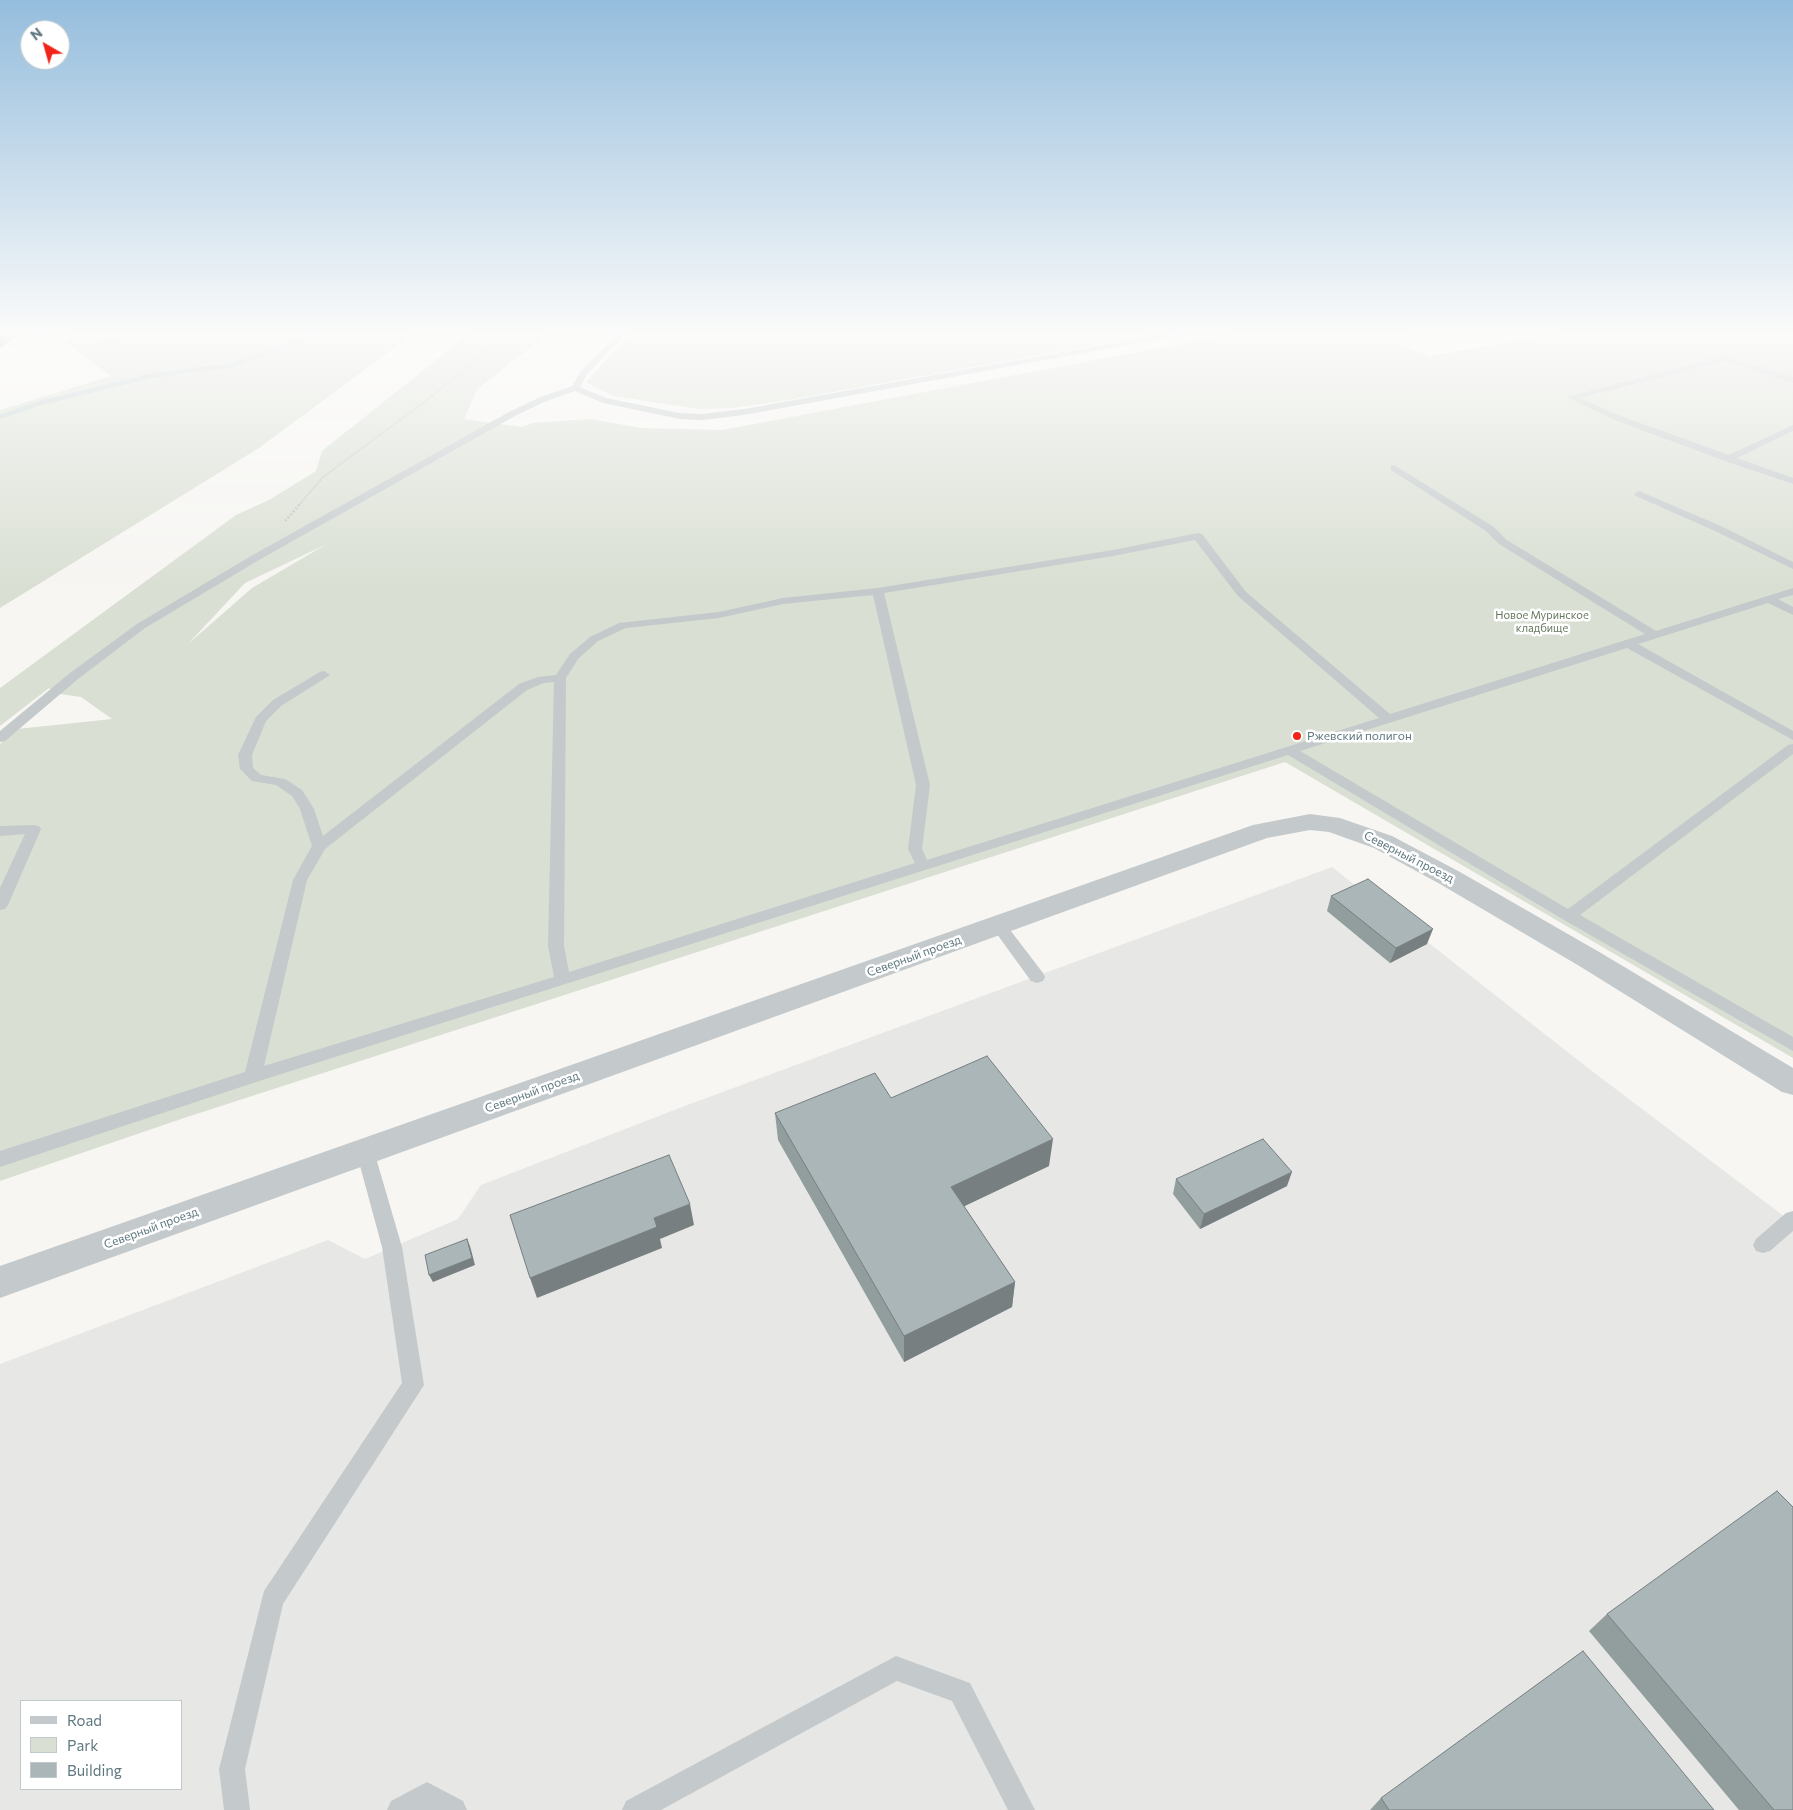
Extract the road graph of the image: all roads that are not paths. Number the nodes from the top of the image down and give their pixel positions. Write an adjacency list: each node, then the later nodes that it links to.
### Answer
1 (506, 417): 19 (lane)
2 (1616, 417): 4 (lane)
3 (1793, 428): 4 (lane)
4 (1728, 458): 6 (lane)
5 (1394, 468): 13 (lane)
6 (1793, 481)
7 (1639, 494): 8 (lane)
8 (1793, 566)
9 (878, 590): 16 (lane); 17 (lane); 24 (lane)
10 (1793, 591): 11 (lane)
11 (1769, 599): 12 (lane); 13 (lane)
12 (1793, 612)
13 (1655, 636): 14 (lane)
14 (1629, 644): 17 (lane); 18 (lane)
15 (324, 674): 23 (lane)
16 (560, 678): 23 (lane); 29 (lane)
17 (1388, 719): 21 (lane)
18 (1793, 736)
19 (0, 738)
20 (1793, 748): 26 (lane)
21 (1290, 751): 24 (lane); 26 (lane)
22 (0, 831): 25 (lane)
23 (319, 846): 31 (lane)
24 (923, 865): 29 (lane)
25 (0, 905)
26 (1569, 916): 30 (lane)
27 (999, 926): 28 (lane); 32 (street, Северный проезд); 33 (street, Северный проезд)
28 (1037, 977)
29 (563, 980): 31 (lane)
30 (1793, 1045)
31 (254, 1076): 34 (lane)
32 (1793, 1083)
33 (365, 1151): 37 (street, Северный проезд); 38 (lane)
34 (0, 1159)
35 (1793, 1219): 36 (lane)
36 (1763, 1245)
37 (0, 1282)
38 (237, 1810)
39 (400, 1810): 40 (lane)
40 (454, 1810)
41 (635, 1810): 42 (lane)
42 (1022, 1810)

